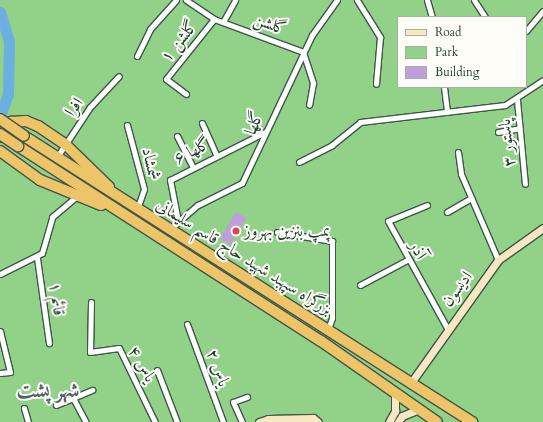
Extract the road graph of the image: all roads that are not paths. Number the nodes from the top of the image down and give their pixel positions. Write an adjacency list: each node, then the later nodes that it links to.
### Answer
1 (176, 0): 15 (street)
2 (186, 0): 11 (street, گلشن)
3 (235, 0): 12 (street)
4 (337, 0): 14 (street, گلها)
5 (357, 0): 18 (street)
6 (427, 0): 9 (street)
7 (474, 0): 10 (street)
8 (543, 11): 13 (street)
9 (432, 16)
10 (484, 16)
11 (214, 19): 12 (street, گلشن); 20 (street, گلشن ۱)
12 (223, 22): 14 (street, گلشن)
13 (527, 30)
14 (303, 52): 22 (street); 28 (street, گلها)
15 (137, 56)
16 (119, 76): 33 (street, افرا)
17 (543, 80): 21 (street)
18 (376, 84)
19 (444, 88): 23 (street)
20 (186, 94)
21 (517, 100): 23 (street); 27 (street, پاستور ۳)
22 (309, 105)
23 (447, 112): 38 (street)
24 (0, 119): 37 (highway, بزرگراه سپهبد شهید حاج قاسم سلیمانی, bridge)
25 (202, 123): 36 (street)
26 (127, 125): 46 (street, شمشاد)
27 (520, 128): 29 (street); 40 (street, پاستور ۳)
28 (265, 132): 36 (street, گلها ۶); 49 (street, گلها)
29 (498, 132)
30 (0, 134): 41 (highway, بزرگراه سپهبد شهید حاج قاسم سلیمانی, bridge)
31 (177, 136): 39 (street)
32 (0, 137): 33 (highway)
33 (66, 145): 37 (street, افرا); 44 (highway)
34 (0, 151): 42 (highway)
35 (458, 152): 43 (street)
36 (216, 154): 39 (street, گلها ۶)
37 (56, 158): 44 (highway, بزرگراه سپهبد شهید حاج قاسم سلیمانی)
38 (299, 162)
39 (192, 166): 49 (street, گلها ۶)
40 (526, 184)
41 (85, 190): 42 (street); 47 (highway, بزرگراه سپهبد شهید حاج قاسم سلیمانی)
42 (77, 196): 47 (highway); 53 (street)
43 (471, 198): 48 (street); 55 (street)
44 (122, 199): 46 (highway, بزرگراه سپهبد شهید حاج قاسم سلیمانی)
45 (427, 205): 54 (street, آذر)
46 (137, 209): 50 (highway, بزرگراه سپهبد شهید حاج قاسم سلیمانی)
47 (117, 211): 68 (highway, بزرگراه سپهبد شهید حاج قاسم سلیمانی)
48 (447, 212)
49 (178, 221): 50 (street, گلها)
50 (170, 228): 61 (highway, بزرگراه سپهبد شهید حاج قاسم سلیمانی)
51 (543, 228): 55 (street, ادیسون)
52 (277, 232): 61 (street)
53 (37, 258): 56 (street); 63 (street, قائم ۱)
54 (407, 260): 57 (street); 60 (street, آذر)
55 (498, 260): 60 (street, ادیسون)
56 (0, 274)
57 (360, 285)
58 (91, 302): 76 (street, یاس ۴)
59 (186, 324): 78 (street, یاس ۲)
60 (447, 328): 66 (street, ادیسون)
61 (328, 329): 66 (highway, بزرگراه سپهبد شهید حاج قاسم سلیمانی)
62 (0, 331): 65 (street)
63 (49, 343)
64 (157, 370): 77 (street)
65 (0, 373)
66 (410, 384): 85 (highway, بزرگراه سپهبد شهید حاج قاسم سلیمانی)
67 (92, 390): 70 (street)
68 (395, 392): 73 (highway, بزرگراه سپهبد شهید حاج قاسم سلیمانی); 82 (street)
69 (247, 397): 79 (street)
70 (73, 398): 71 (street); 75 (street)
71 (56, 405)
72 (24, 408): 74 (street)
73 (419, 409): 83 (street); 84 (highway, بزرگراه سپهبد شهید حاج قاسم سلیمانی)
74 (28, 422)
75 (86, 422)
76 (155, 422)
77 (177, 422)
78 (223, 422)
79 (242, 422)
80 (259, 422): 81 (street)
81 (318, 422)
82 (388, 422)
83 (398, 422)
84 (437, 422)
85 (472, 422)

